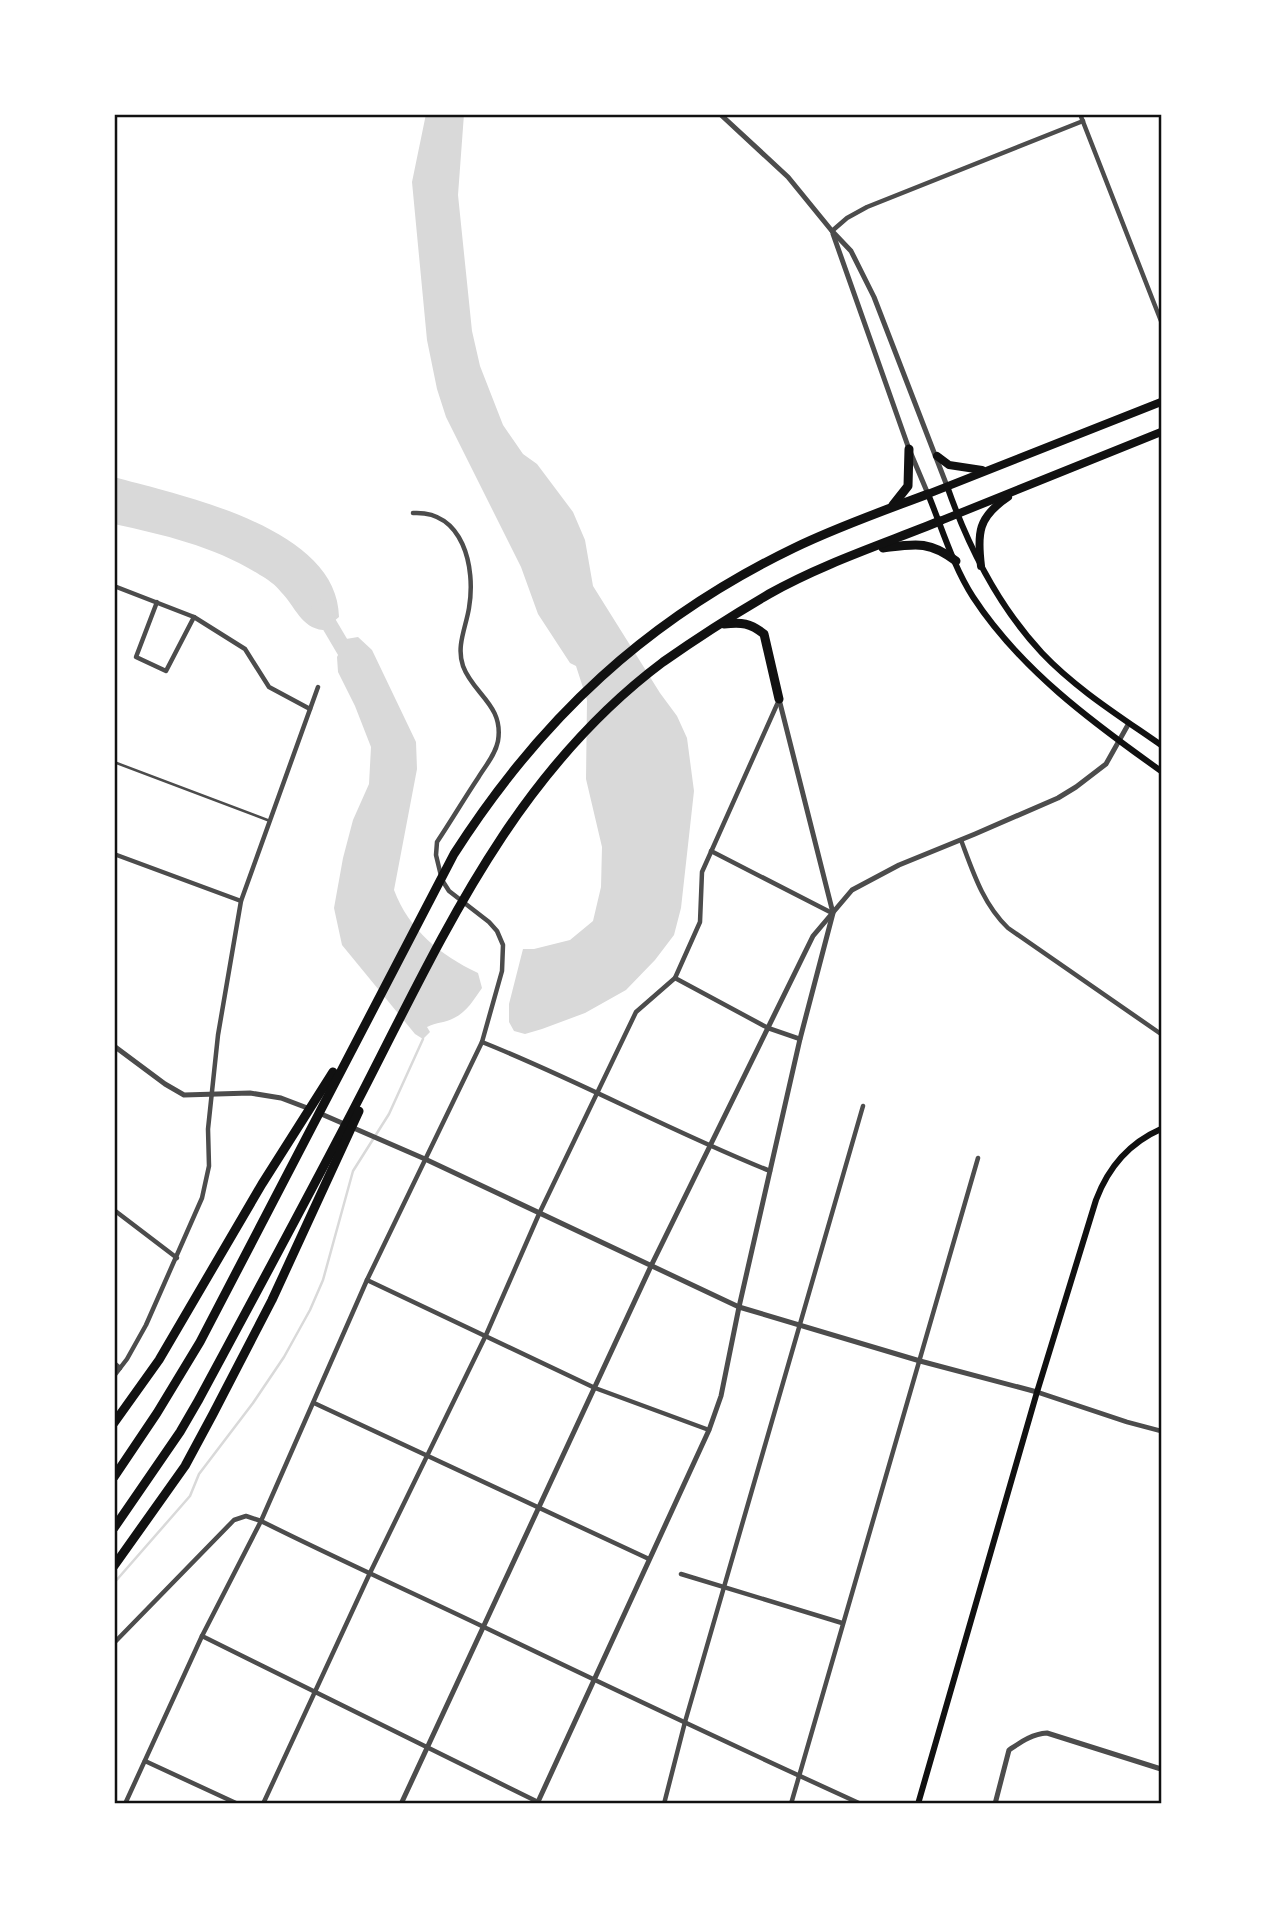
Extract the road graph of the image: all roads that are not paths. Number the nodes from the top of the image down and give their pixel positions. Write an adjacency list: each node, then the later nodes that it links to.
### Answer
1 (720, 114): 4 (street)
2 (1080, 114): 3 (street)
3 (1083, 121): 4 (street); 5 (street)
4 (832, 231): 8 (street); 9 (street)
5 (1161, 321)
6 (1161, 402): 10 (highway)
7 (1161, 432): 11 (highway)
8 (909, 449): 13 (street); 14 (highway)
9 (937, 456): 10 (highway); 12 (street)
10 (985, 470): 12 (highway)
11 (1028, 485): 16 (highway); 20 (highway)
12 (947, 486): 13 (highway); 16 (main road)
13 (928, 494): 14 (highway); 17 (main road)
14 (890, 509): 41 (highway)
15 (412, 513): 45 (street)
16 (957, 514): 17 (highway); 20 (main road)
17 (940, 521): 18 (highway); 19 (main road)
18 (870, 550): 19 (highway); 24 (highway)
19 (956, 561): 29 (main road)
20 (981, 566): 28 (main road)
21 (114, 586): 22 (street)
22 (157, 602): 23 (street); 23 (street)
23 (194, 617): 27 (street)
24 (719, 625): 26 (highway); 40 (highway)
25 (318, 687): 27 (street)
26 (779, 699): 35 (street); 38 (street)
27 (310, 709): 33 (street)
28 (1129, 723): 29 (street); 30 (main road)
29 (1119, 739): 32 (main road); 34 (street)
30 (1161, 745)
31 (114, 762): 33 (lane)
32 (1161, 771)
33 (270, 821): 37 (street)
34 (961, 840): 38 (street); 43 (street)
35 (711, 851): 38 (street); 39 (street)
36 (114, 854): 37 (street)
37 (241, 901): 48 (street)
38 (833, 913): 42 (street); 44 (street)
39 (675, 978): 42 (street); 47 (street)
40 (404, 1010): 77 (highway); 79 (highway)
41 (364, 1023): 70 (highway); 74 (highway)
42 (768, 1028): 44 (street); 51 (street)
43 (1161, 1034)
44 (800, 1039): 54 (street)
45 (482, 1042): 47 (street); 53 (street)
46 (114, 1046): 48 (street)
47 (596, 1093): 51 (street); 56 (street)
48 (210, 1094): 53 (street); 57 (street)
49 (863, 1106): 61 (street)
50 (1161, 1129): 68 (main road)
51 (708, 1147): 54 (street); 58 (street)
52 (978, 1158): 63 (street)
53 (425, 1159): 56 (street); 59 (street)
54 (771, 1171): 60 (street)
55 (114, 1210): 57 (street)
56 (539, 1214): 58 (street); 62 (street)
57 (177, 1258): 65 (street)
58 (651, 1266): 60 (street); 67 (street)
59 (368, 1280): 62 (street); 69 (street)
60 (739, 1307): 61 (street); 71 (street)
61 (799, 1323): 63 (street); 82 (street)
62 (486, 1335): 67 (street); 73 (street)
63 (920, 1361): 68 (street); 83 (street)
64 (114, 1363): 65 (street)
65 (120, 1368): 66 (street)
66 (114, 1376)
67 (595, 1388): 71 (street); 75 (street)
68 (1037, 1392): 72 (street); 102 (main road)
69 (314, 1403): 73 (street); 76 (street)
70 (114, 1423)
71 (709, 1430): 78 (street)
72 (1161, 1431)
73 (426, 1455): 75 (street); 80 (street)
74 (114, 1476)
75 (538, 1508): 78 (street); 84 (street)
76 (261, 1521): 80 (street); 85 (street); 86 (street)
77 (114, 1528)
78 (649, 1559): 87 (street)
79 (114, 1566)
80 (369, 1574): 84 (street); 88 (street)
81 (681, 1574): 82 (street)
82 (726, 1586): 83 (street); 89 (street)
83 (842, 1623): 93 (street)
84 (484, 1627): 87 (street); 90 (street)
85 (202, 1636): 88 (street); 91 (street)
86 (114, 1643)
87 (594, 1681): 89 (street); 94 (street)
88 (315, 1693): 90 (street); 97 (street)
89 (685, 1722): 93 (street); 99 (street)
90 (428, 1748): 94 (street); 98 (street)
91 (145, 1761): 95 (street); 96 (street)
92 (1161, 1769): 103 (street)
93 (799, 1776): 100 (street); 101 (street)
94 (538, 1803)
95 (125, 1804)
96 (238, 1804)
97 (263, 1804)
98 (401, 1804)
99 (664, 1804)
100 (791, 1804)
101 (861, 1804)
102 (918, 1804)
103 (995, 1804)

